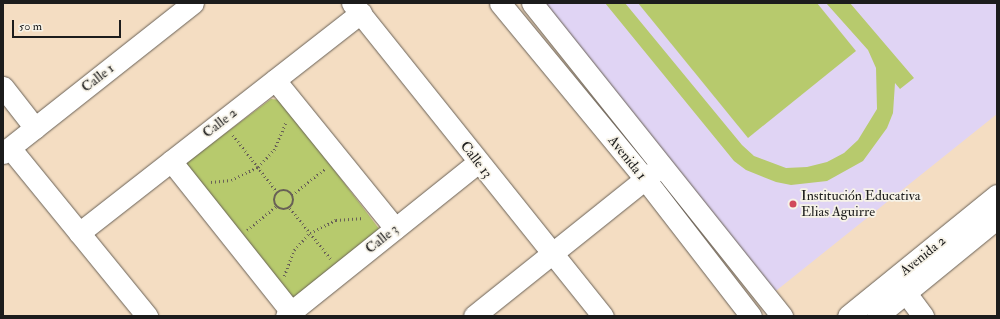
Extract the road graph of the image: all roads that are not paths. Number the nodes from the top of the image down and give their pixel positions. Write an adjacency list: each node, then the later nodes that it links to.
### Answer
1 (193, 3): 7 (street, Calle 1)
2 (500, 3): 12 (street, Avenida 1)
3 (532, 3): 11 (street, Avenida 1)
4 (356, 8): 5 (street, Calle 2); 10 (street, Calle 13)
5 (275, 80): 9 (street, Calle 2); 15 (street)
6 (3, 87): 7 (street)
7 (35, 128): 8 (street, Calle 1)
8 (7, 150): 16 (street)
9 (170, 161): 16 (street, Calle 2); 19 (street)
10 (478, 162): 15 (street, Calle 3); 17 (street, Calle 13)
11 (663, 164): 12 (street); 24 (street, Avenida 1)
12 (645, 179): 17 (street); 23 (street, Avenida 1)
13 (997, 195): 18 (street, Avenida 2)
14 (997, 218): 18 (street, Avenida 2)
15 (395, 228): 19 (street, Calle 3)
16 (79, 233): 20 (street)
17 (550, 254): 21 (street); 22 (street, Calle 13)
18 (901, 285): 25 (street, Avenida 2); 26 (street, Avenida 2); 27 (street)
19 (288, 314)
20 (147, 316)
21 (474, 316)
22 (603, 316)
23 (751, 316)
24 (782, 316)
25 (848, 316)
26 (877, 316)
27 (923, 316)

